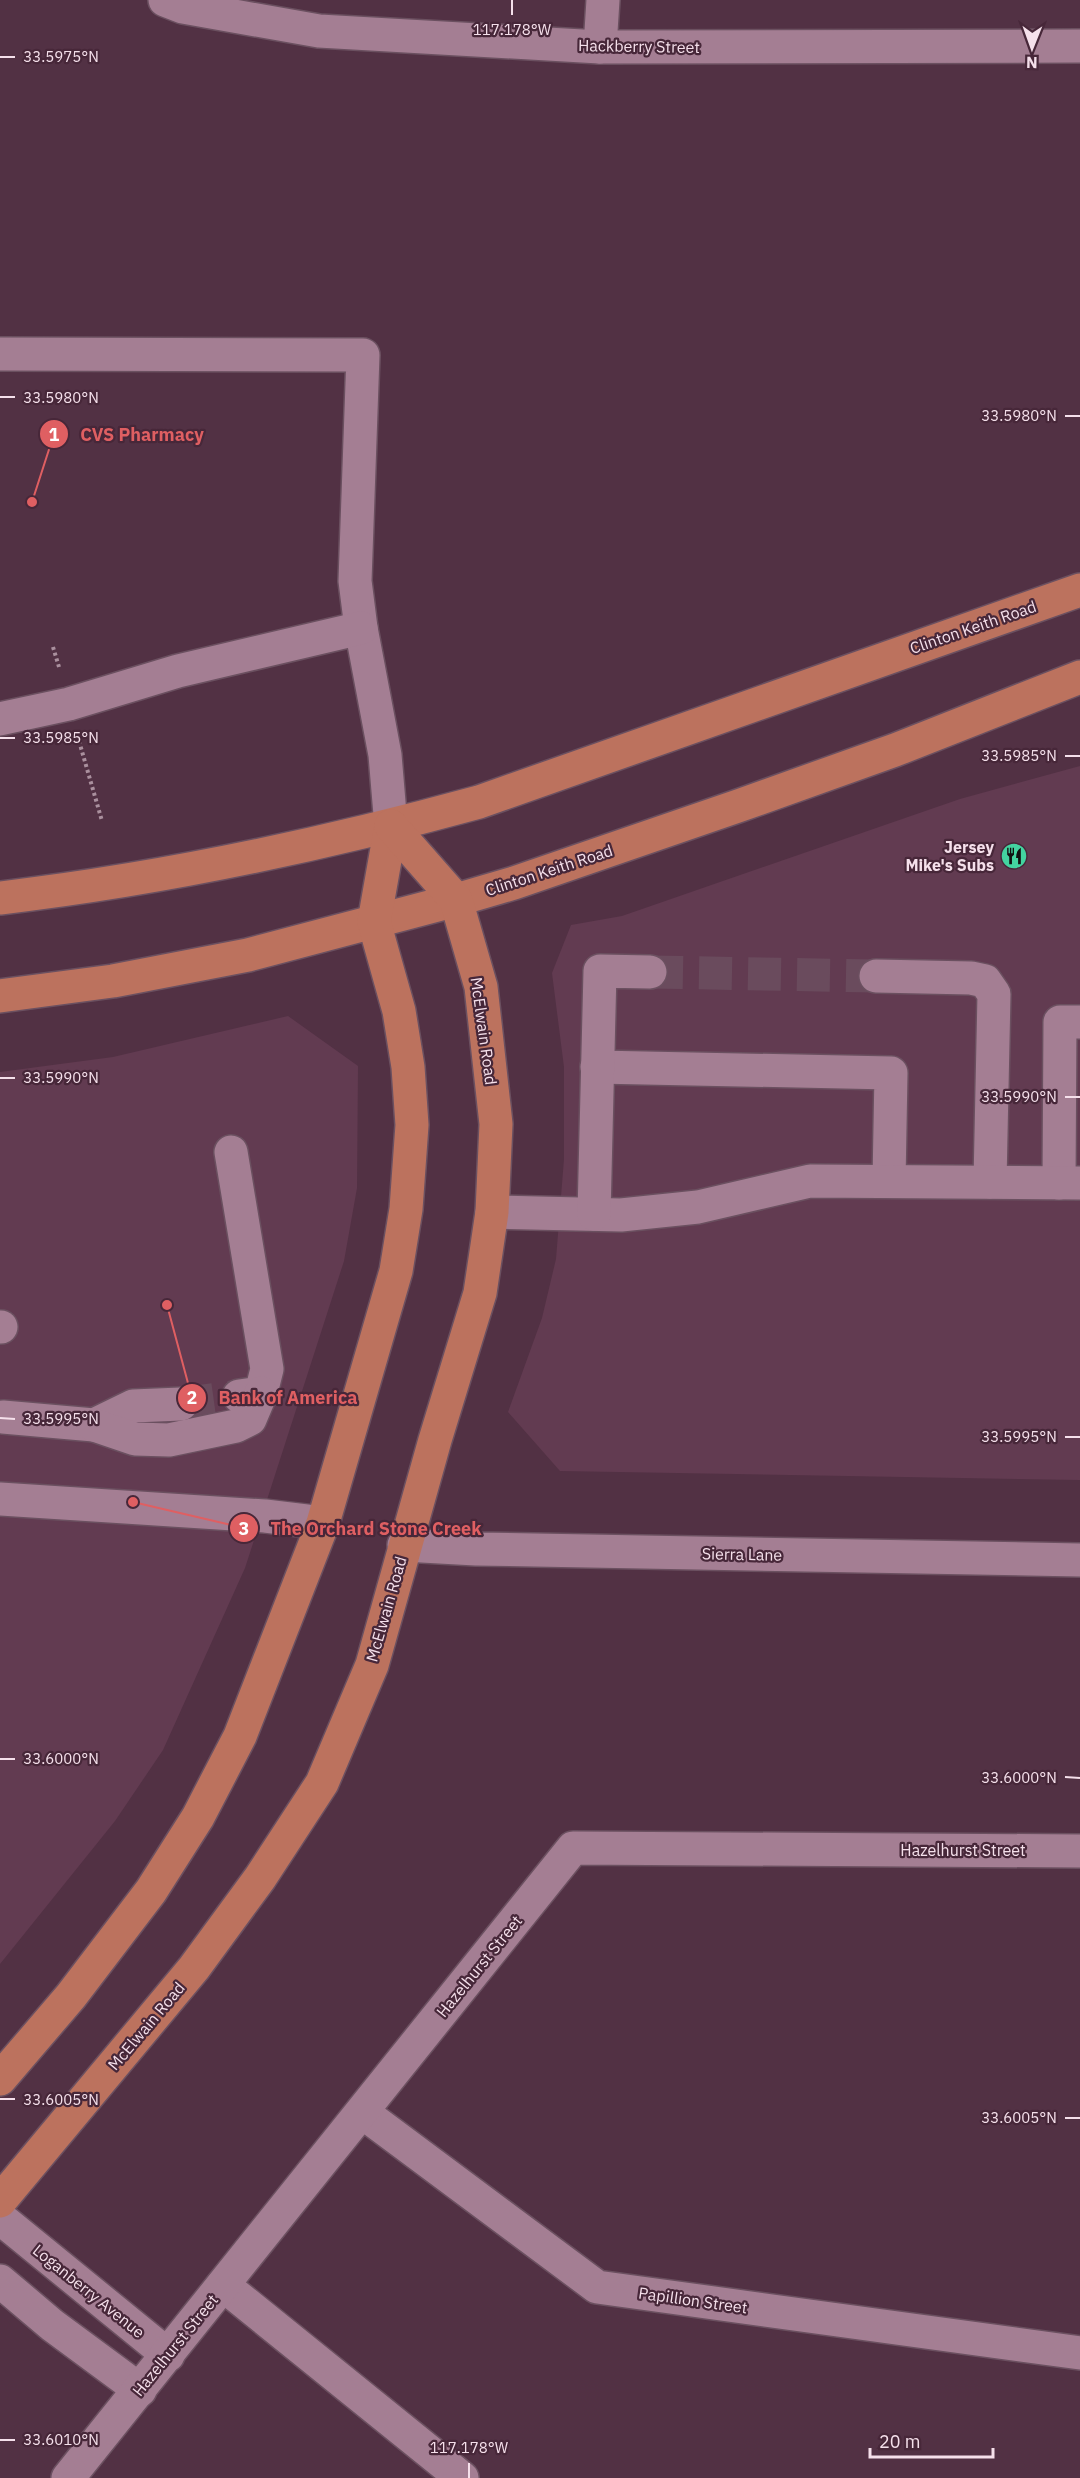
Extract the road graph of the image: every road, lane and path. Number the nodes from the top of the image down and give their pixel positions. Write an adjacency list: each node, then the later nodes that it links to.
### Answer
1 (165, 0): 4 (street, Hackberry Street)
2 (603, 0): 4 (street)
3 (1080, 46): 4 (street, Hackberry Street)
4 (600, 47)
5 (0, 354): 7 (street)
6 (1080, 590): 10 (main road, Clinton Keith Road)
7 (361, 628): 9 (street); 10 (street)
8 (1080, 677): 12 (main road, Clinton Keith Road)
9 (0, 719)
10 (391, 826): 11 (main road, Clinton Keith Road); 12 (main road, McElwain Road); 13 (main road)
11 (0, 898)
12 (456, 900): 13 (main road, Clinton Keith Road); 23 (main road, McElwain Road)
13 (374, 922): 16 (main road, Clinton Keith Road); 29 (main road)
14 (650, 972): 18 (street)
15 (876, 976): 21 (street)
16 (0, 996)
17 (1080, 1022): 22 (street)
18 (597, 1067): 20 (street); 24 (street)
19 (231, 1152): 27 (street)
20 (889, 1181): 21 (street); 24 (street)
21 (990, 1182): 22 (street)
22 (1069, 1183)
23 (492, 1212): 24 (street); 30 (main road, McElwain Road)
24 (594, 1214)
25 (181, 1404): 27 (street)
26 (3, 1417): 27 (street)
27 (94, 1425)
28 (0, 1499): 29 (street)
29 (323, 1523): 33 (main road)
30 (404, 1545): 31 (street, Sierra Lane); 35 (main road, McElwain Road)
31 (1080, 1560)
32 (1080, 1851): 34 (street, Hazelhurst Street)
33 (0, 2079)
34 (362, 2112): 37 (street, Hazelhurst Street); 38 (street, Papillion Street)
35 (3, 2216): 39 (street, Loganberry Avenue)
36 (0, 2281): 40 (street)
37 (224, 2285): 39 (street, Hazelhurst Street); 42 (street)
38 (1080, 2353)
39 (168, 2355): 40 (street, Hazelhurst Street)
40 (140, 2390): 41 (street, Hazelhurst Street)
41 (68, 2478)
42 (462, 2478)

